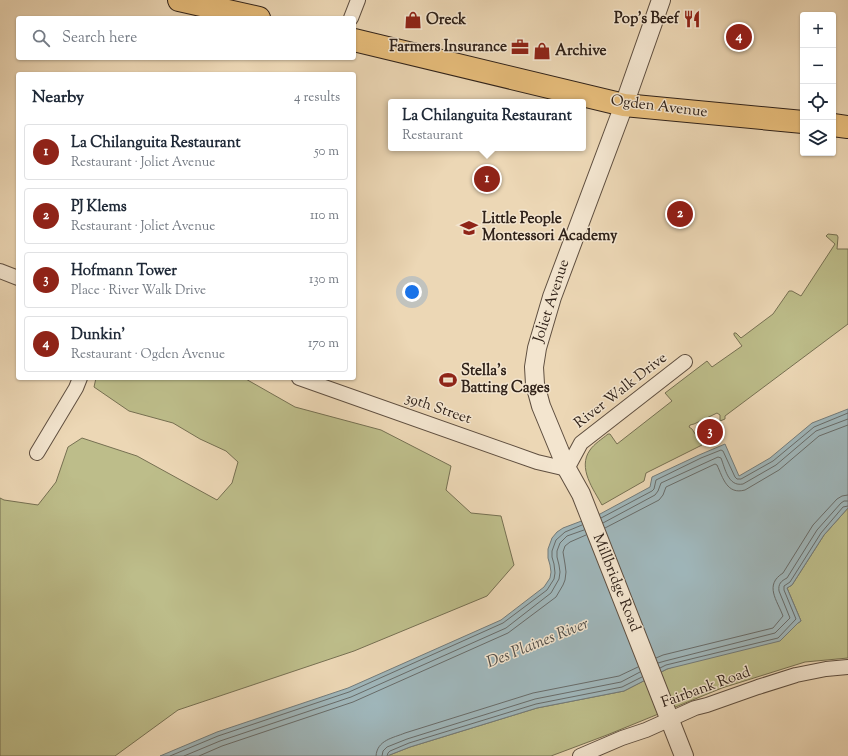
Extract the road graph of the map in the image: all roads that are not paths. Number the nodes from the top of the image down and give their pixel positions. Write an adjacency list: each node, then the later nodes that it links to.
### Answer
1 (179, 0): 4 (main road)
2 (358, 0): 5 (street)
3 (661, 0): 7 (street, Joliet Avenue)
4 (251, 16)
5 (352, 16)
6 (356, 40): 7 (main road, Ogden Avenue)
7 (624, 105): 8 (main road, Ogden Avenue); 17 (street, Joliet Avenue)
8 (800, 122)
9 (836, 125): 10 (main road)
10 (848, 127)
11 (0, 271): 12 (street)
12 (16, 277)
13 (685, 362): 17 (street, River Walk Drive)
14 (79, 380): 16 (street)
15 (306, 380): 17 (street, 39th Street)
16 (37, 453)
17 (567, 469): 19 (street, Millbridge Road)
18 (848, 667): 19 (street, Fairbank Road)
19 (670, 719): 20 (street, Fairbank Road); 21 (street, Millbridge Road)
20 (580, 756)
21 (684, 756)

